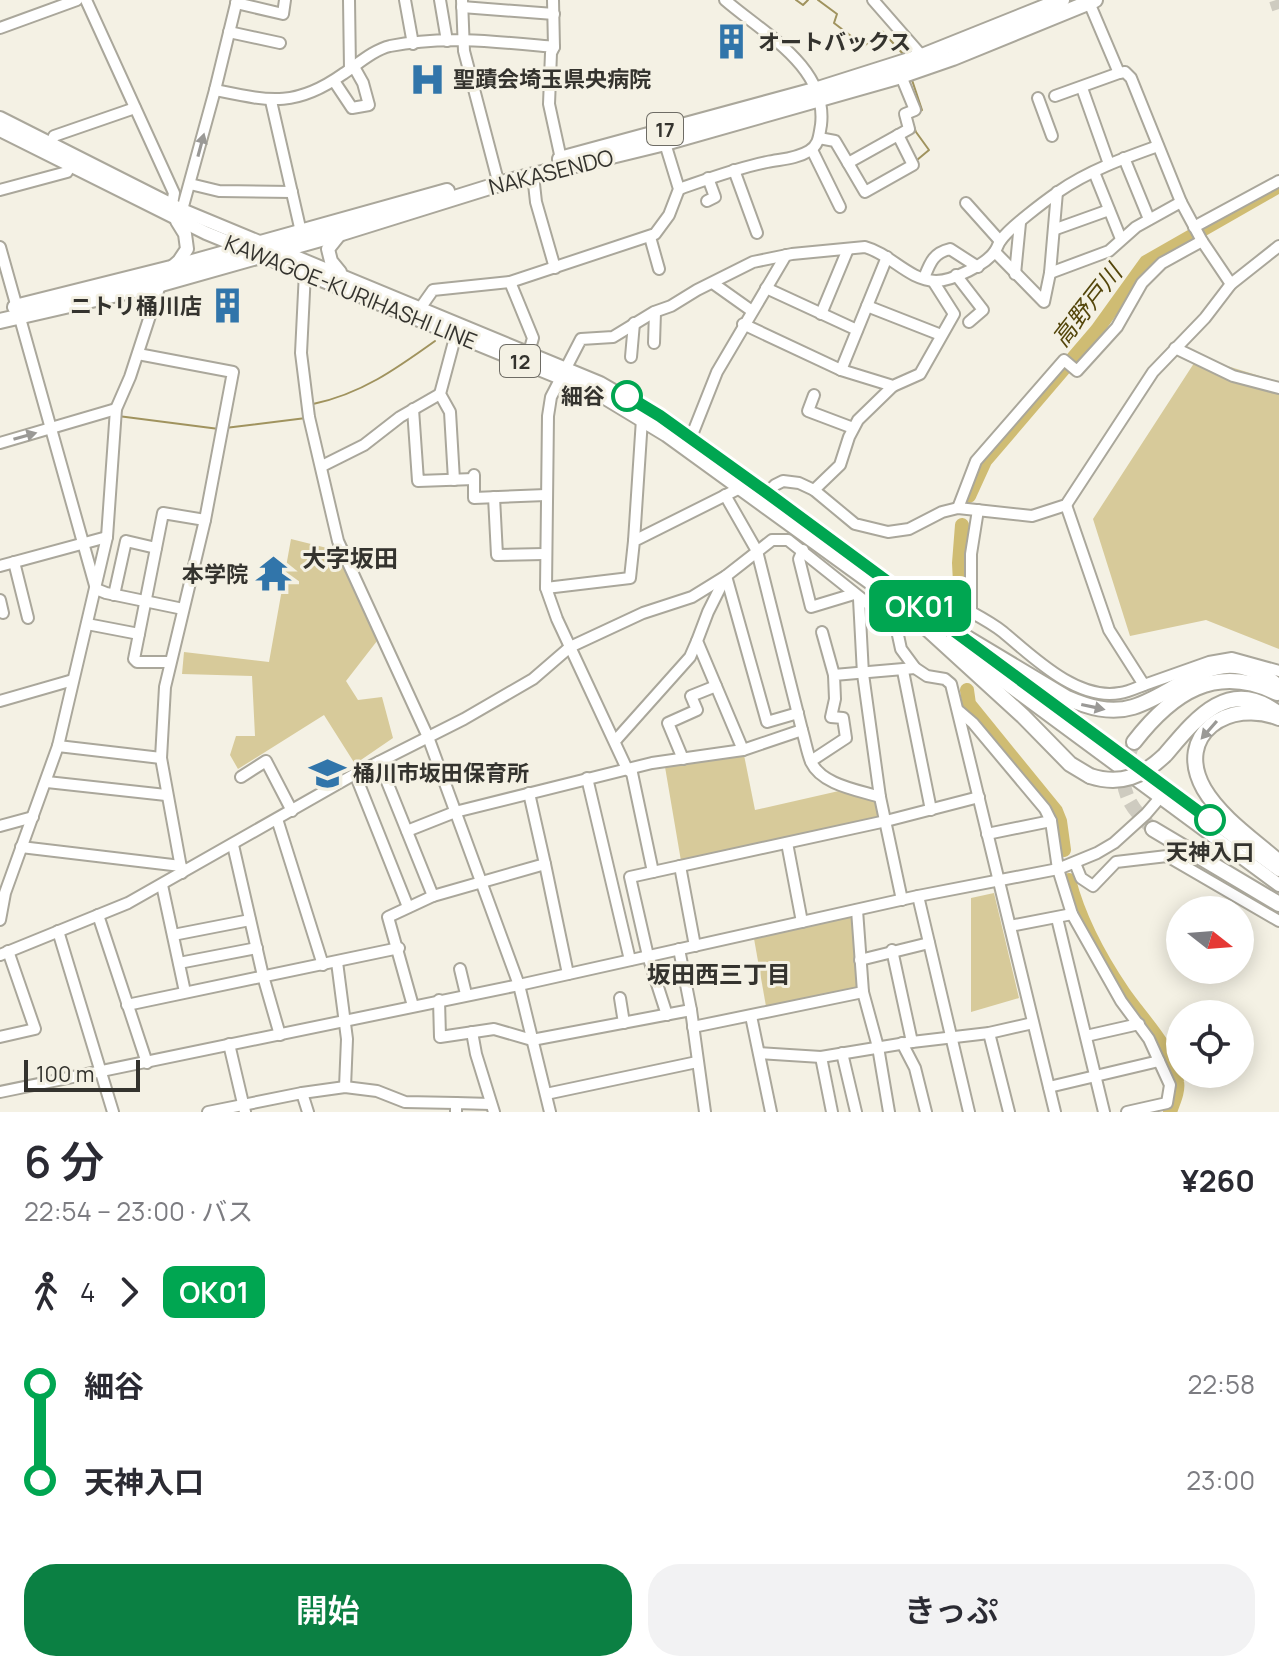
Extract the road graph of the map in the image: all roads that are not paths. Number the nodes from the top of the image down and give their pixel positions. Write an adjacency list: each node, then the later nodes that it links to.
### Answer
1 (77, 0): 15 (street)
2 (86, 0): 33 (street)
3 (285, 0): 12 (street)
4 (349, 0): 23 (street)
5 (405, 0): 20 (street)
6 (440, 0): 18 (street)
7 (553, 0): 14 (street)
8 (726, 0): 29 (street)
9 (873, 0): 22 (street)
10 (1062, 0): 22 (highway, NAKASENDO / 17)
11 (1090, 1): 24 (street); 25 (highway, NAKASENDO / 17)
12 (236, 2): 16 (street)
13 (462, 4): 14 (street); 17 (street)
14 (554, 14): 21 (street)
15 (0, 28)
16 (229, 32): 19 (street); 28 (street)
17 (463, 39): 18 (street); 21 (street); 51 (street)
18 (447, 41): 20 (street)
19 (280, 43)
20 (413, 44): 23 (street)
21 (554, 47): 44 (street)
22 (922, 56): 29 (highway, NAKASENDO / 17)
23 (352, 68): 26 (street); 26 (street)
24 (1119, 73): 27 (street); 41 (street)
25 (901, 76): 29 (highway, NAKASENDO / 17); 36 (street)
26 (334, 81): 32 (street)
27 (1082, 88): 30 (street); 47 (street)
28 (215, 90): 32 (street); 54 (street, one-way to 28)
29 (819, 93): 38 (highway, NAKASENDO / 17); 39 (street)
30 (1055, 96)
31 (1038, 98): 37 (street)
32 (271, 101): 57 (street)
33 (135, 108): 40 (street); 64 (street)
34 (0, 118): 40 (main road, KAWAGOE-KURIHASHI LINE / 12)
35 (0, 130): 46 (main road, KAWAGOE-KURIHASHI LINE / 12)
36 (898, 135): 45 (street); 45 (street)
37 (1052, 136)
38 (663, 137): 44 (highway, NAKASENDO / 17); 50 (highway, NAKASENDO / 17); 55 (street)
39 (819, 138): 42 (street); 45 (street)
40 (51, 143): 64 (main road, KAWAGOE-KURIHASHI LINE / 12)
41 (1158, 146): 43 (street); 60 (street)
42 (812, 150): 48 (street); 62 (street)
43 (1124, 158): 47 (street); 65 (street)
44 (561, 159): 51 (highway, NAKASENDO / 17)
45 (848, 163)
46 (71, 164): 56 (street); 64 (main road, KAWAGOE-KURIHASHI LINE / 12)
47 (1109, 164): 49 (street)
48 (734, 170): 52 (street); 71 (street)
49 (1094, 172): 58 (street); 63 (street)
50 (533, 175): 70 (highway, NAKASENDO / 17); 85 (street)
51 (497, 177): 69 (highway, NAKASENDO / 17)
52 (708, 178): 55 (street); 59 (street)
53 (1279, 181): 67 (street)
54 (190, 184): 57 (street); 64 (street)
55 (679, 189): 72 (street)
56 (0, 190)
57 (292, 192): 69 (street)
58 (1057, 192): 66 (street); 68 (street)
59 (707, 201)
60 (1181, 202): 65 (street); 67 (street)
61 (966, 203): 77 (street)
62 (840, 207)
63 (1109, 210): 68 (street); 73 (street)
64 (176, 211): 78 (main road, KAWAGOE-KURIHASHI LINE / 12); 79 (main road, KAWAGOE-KURIHASHI LINE / 12); 89 (main road)
65 (1149, 219): 73 (street)
66 (1020, 223): 77 (street); 90 (street)
67 (1194, 227): 74 (street)
68 (1056, 229): 88 (street)
69 (301, 232): 79 (highway, NAKASENDO / 17)
70 (342, 233): 81 (highway, NAKASENDO / 17); 92 (main road)
71 (757, 233)
72 (650, 237): 85 (street); 86 (street)
73 (1121, 239): 88 (street)
74 (1202, 241): 96 (street); 139 (street)
75 (1279, 246): 96 (street)
76 (0, 247): 101 (street)
77 (997, 247): 84 (street); 90 (street)
78 (243, 248): 79 (highway, NAKASENDO / 17); 89 (highway, NAKASENDO / 17)
79 (262, 249): 81 (highway, NAKASENDO / 17); 87 (main road, KAWAGOE-KURIHASHI LINE / 12); 89 (highway, NAKASENDO / 17)
80 (848, 249): 82 (street); 83 (street); 104 (street)
81 (280, 250): 92 (main road, KAWAGOE-KURIHASHI LINE / 12)
82 (786, 255): 95 (street); 97 (street)
83 (887, 257): 93 (street); 98 (street)
84 (978, 267): 91 (street); 93 (street)
85 (555, 268): 94 (street)
86 (659, 269)
87 (305, 272): 110 (main road, KAWAGOE-KURIHASHI LINE / 12); 130 (street)
88 (1050, 273): 90 (street)
89 (165, 274): 101 (highway, NAKASENDO / 17); 115 (street)
90 (1015, 274)
91 (956, 275): 93 (street); 106 (street)
92 (345, 276): 99 (main road, KAWAGOE-KURIHASHI LINE / 12)
93 (928, 279): 111 (street)
94 (510, 282): 99 (street); 114 (street)
95 (714, 284): 102 (street); 103 (street)
96 (1231, 284): 113 (street)
97 (766, 288): 102 (street); 104 (street)
98 (867, 306): 109 (street); 111 (street)
99 (421, 307): 114 (main road, KAWAGOE-KURIHASHI LINE / 12)
100 (0, 311): 101 (highway, NAKASENDO / 17)
101 (18, 311): 105 (highway, NAKASENDO / 17); 126 (street)
102 (752, 311): 108 (street)
103 (655, 312): 107 (street); 112 (street)
104 (821, 314): 109 (street)
105 (0, 321)
106 (969, 322)
107 (634, 323): 116 (street); 118 (street)
108 (743, 324): 117 (street); 128 (street)
109 (857, 330): 117 (street)
110 (456, 334): 118 (main road, KAWAGOE-KURIHASHI LINE / 12); 121 (street)
111 (941, 335): 119 (street)
112 (654, 343)
113 (1175, 348): 120 (street); 138 (street)
114 (529, 352): 118 (main road, KAWAGOE-KURIHASHI LINE / 12)
115 (138, 354): 123 (street); 141 (street)
116 (631, 357)
117 (841, 370): 119 (street)
118 (562, 372): 125 (main road, KAWAGOE-KURIHASHI LINE / 12); 128 (main road, KAWAGOE-KURIHASHI LINE / 12); 134 (street)
119 (893, 386): 127 (street)
120 (1279, 388)
121 (440, 394): 124 (street); 131 (street)
122 (814, 395): 127 (street)
123 (116, 409): 126 (street); 142 (street)
124 (413, 409): 130 (street); 131 (street)
125 (642, 419): 132 (main road, KAWAGOE-KURIHASHI LINE / 12); 143 (street)
126 (50, 428): 129 (street, one-way to 126); 144 (street)
127 (853, 428): 133 (street)
128 (690, 440): 137 (main road, KAWAGOE-KURIHASHI LINE / 12)
129 (0, 443)
130 (322, 466): 184 (street)
131 (454, 480): 136 (street)
132 (740, 488): 135 (street); 137 (main road, KAWAGOE-KURIHASHI LINE / 12)
133 (814, 490): 137 (street); 139 (street)
134 (546, 495): 136 (street); 148 (street)
135 (725, 495): 143 (street); 147 (street)
136 (494, 497): 148 (street)
137 (763, 497): 159 (main road, KAWAGOE-KURIHASHI LINE / 12); 163 (main road, KAWAGOE-KURIHASHI LINE / 12)
138 (1066, 505): 140 (street); 175 (street)
139 (958, 508): 140 (street)
140 (978, 510): 175 (street)
141 (205, 520): 145 (street); 158 (street)
142 (107, 537): 144 (street); 153 (street)
143 (634, 541): 152 (street)
144 (82, 544): 149 (street); 153 (street)
145 (156, 548): 154 (street); 157 (street)
146 (803, 550): 147 (street); 155 (street); 155 (street)
147 (757, 551): 151 (street); 181 (street)
148 (544, 554): 152 (street)
149 (14, 562): 150 (street); 161 (street)
150 (0, 566)
151 (726, 576): 166 (street); 167 (street); 181 (street)
152 (546, 588): 167 (street)
153 (96, 589): 154 (street); 162 (street)
154 (114, 595): 157 (street)
155 (857, 596): 169 (street); 172 (street)
156 (0, 600): 160 (street)
157 (146, 601): 158 (street); 165 (street)
158 (183, 609): 168 (street)
159 (907, 610): 182 (highway, bridge); 199 (main road, KAWAGOE-KURIHASHI LINE / 12)
160 (3, 613)
161 (28, 618)
162 (87, 624): 165 (street); 174 (street)
163 (952, 629): 177 (highway, one-way to 177); 199 (main road, KAWAGOE-KURIHASHI LINE / 12)
164 (822, 632): 173 (street)
165 (139, 634): 168 (street)
166 (697, 641): 176 (street); 185 (street)
167 (570, 647): 184 (street); 185 (street)
168 (169, 662): 189 (street)
169 (915, 668): 170 (street); 180 (street)
170 (903, 671): 172 (street); 203 (street)
171 (1279, 671): 175 (street)
172 (863, 674): 173 (street); 201 (street)
173 (834, 675): 191 (street)
174 (73, 680): 179 (street); 187 (street)
175 (1144, 685)
176 (716, 686): 188 (street); 190 (street)
177 (1279, 687)
178 (1279, 695): 186 (highway)
179 (0, 701)
180 (959, 711): 202 (street); 209 (street)
181 (798, 713): 183 (street)
182 (1279, 716): 217 (highway, one-way to 217)
183 (802, 730): 188 (street); 191 (street)
184 (428, 737): 192 (street); 205 (street)
185 (615, 741): 193 (street)
186 (1134, 742)
187 (58, 746): 189 (street); 197 (street)
188 (743, 750): 190 (street)
189 (161, 758): 200 (street)
190 (683, 759): 193 (street)
191 (811, 761): 201 (street)
192 (379, 762): 194 (street); 212 (street)
193 (627, 769): 196 (street); 224 (street)
194 (355, 774): 204 (street); 233 (street)
195 (241, 777): 204 (street)
196 (587, 778): 198 (street); 253 (street)
197 (47, 782): 200 (street); 206 (street)
198 (529, 793): 205 (street); 219 (street)
199 (1164, 793): 218 (street); 223 (main road, KAWAGOE-KURIHASHI LINE / 12); 228 (main road, KAWAGOE-KURIHASHI LINE / 12)
200 (166, 795): 221 (street)
201 (880, 797): 208 (street)
202 (979, 797): 203 (street); 213 (street)
203 (931, 810): 208 (street)
204 (292, 811): 207 (street)
205 (455, 812): 212 (street); 226 (street)
206 (33, 817): 210 (street); 216 (street)
207 (277, 819): 215 (street); 257 (street)
208 (886, 821): 214 (street); 231 (street)
209 (1051, 821): 213 (street); 222 (street)
210 (0, 826)
211 (1153, 829): 232 (highway)
212 (407, 831): 229 (street)
213 (987, 834): 225 (street)
214 (787, 843): 220 (street); 241 (street)
215 (233, 845): 221 (street); 239 (street)
216 (21, 847): 221 (street); 238 (street)
217 (1279, 862)
218 (1075, 863): 222 (street); 240 (street)
219 (545, 864): 226 (street); 259 (street)
220 (680, 866): 224 (street); 246 (street)
221 (181, 869): 227 (street)
222 (1058, 869): 225 (street); 235 (street)
223 (1279, 870)
224 (653, 872): 252 (street)
225 (999, 880): 230 (street); 242 (street)
226 (481, 883): 229 (street); 261 (street)
227 (162, 885): 236 (street); 244 (street)
228 (1279, 885)
229 (433, 896): 233 (street)
230 (918, 896): 231 (street); 245 (street)
231 (902, 900): 234 (street)
232 (1279, 904)
233 (408, 907): 248 (street)
234 (857, 910): 241 (street); 254 (street)
235 (1072, 914): 237 (street); 275 (street)
236 (98, 915): 243 (street); 267 (street)
237 (1057, 918): 242 (street); 280 (street)
238 (0, 920)
239 (250, 920): 244 (street); 247 (street)
240 (1279, 921)
241 (802, 922): 246 (street)
242 (1010, 926): 274 (street)
243 (58, 931): 251 (street); 293 (street)
244 (173, 935): 256 (street)
245 (929, 943): 250 (street); 282 (street)
246 (695, 946): 249 (street)
247 (257, 948): 256 (street); 260 (street)
248 (399, 948): 255 (street); 268 (street)
249 (679, 949): 252 (street); 269 (street)
250 (892, 950): 254 (street); 284 (street)
251 (4, 953): 281 (street)
252 (648, 956): 253 (street); 270 (street)
253 (630, 960): 259 (street)
254 (860, 960): 263 (street)
255 (337, 962): 257 (street); 272 (street)
256 (179, 963): 262 (street)
257 (323, 965): 260 (street)
258 (460, 969): 264 (street)
259 (568, 974): 261 (street)
260 (263, 976): 262 (street); 279 (street)
261 (519, 985): 264 (street); 283 (street)
262 (185, 992): 267 (street)
263 (863, 992): 271 (street); 286 (street)
264 (466, 994): 266 (street)
265 (620, 998): 273 (street)
266 (439, 1000): 268 (street); 277 (street)
267 (127, 1005): 292 (street)
268 (413, 1006): 272 (street)
269 (691, 1010): 270 (street); 276 (street)
270 (667, 1015): 273 (street)
271 (751, 1016): 276 (street); 287 (street)
272 (345, 1020): 279 (street); 295 (street)
273 (624, 1023): 283 (street)
274 (1033, 1023): 278 (street); 296 (street)
275 (1139, 1024): 280 (street); 290 (street)
276 (693, 1027): 291 (street)
277 (472, 1032): 283 (street); 303 (street)
278 (989, 1033): 282 (street); 315 (street)
279 (280, 1035): 285 (street)
280 (1086, 1036): 294 (street)
281 (0, 1037)
282 (952, 1038): 284 (street); 314 (street)
283 (532, 1040): 299 (street)
284 (907, 1042): 286 (street); 313 (street)
285 (229, 1044): 292 (street); 302 (street)
286 (878, 1047): 288 (street); 312 (street)
287 (759, 1053): 289 (street); 309 (street)
288 (842, 1053): 289 (street); 311 (street)
289 (821, 1057): 310 (street)
290 (1159, 1061): 294 (street); 318 (street)
291 (697, 1062): 299 (street); 308 (street)
292 (147, 1063): 293 (street)
293 (100, 1073): 297 (street); 304 (street)
294 (1095, 1076): 296 (street); 317 (street)
295 (345, 1087): 298 (street); 300 (street)
296 (1049, 1087): 316 (street)
297 (0, 1092)
298 (302, 1093): 302 (street); 306 (street)
299 (546, 1094): 307 (street)
300 (408, 1107): 301 (street)
301 (456, 1107): 303 (street)
302 (243, 1108): 305 (street)
303 (493, 1108)
304 (113, 1112)
305 (211, 1112)
306 (308, 1112)
307 (550, 1112)
308 (705, 1112)
309 (771, 1112)
310 (832, 1112)
311 (856, 1112)
312 (889, 1112)
313 (926, 1112)
314 (969, 1112)
315 (1009, 1112)
316 (1055, 1112)
317 (1104, 1112)
318 (1127, 1112)

